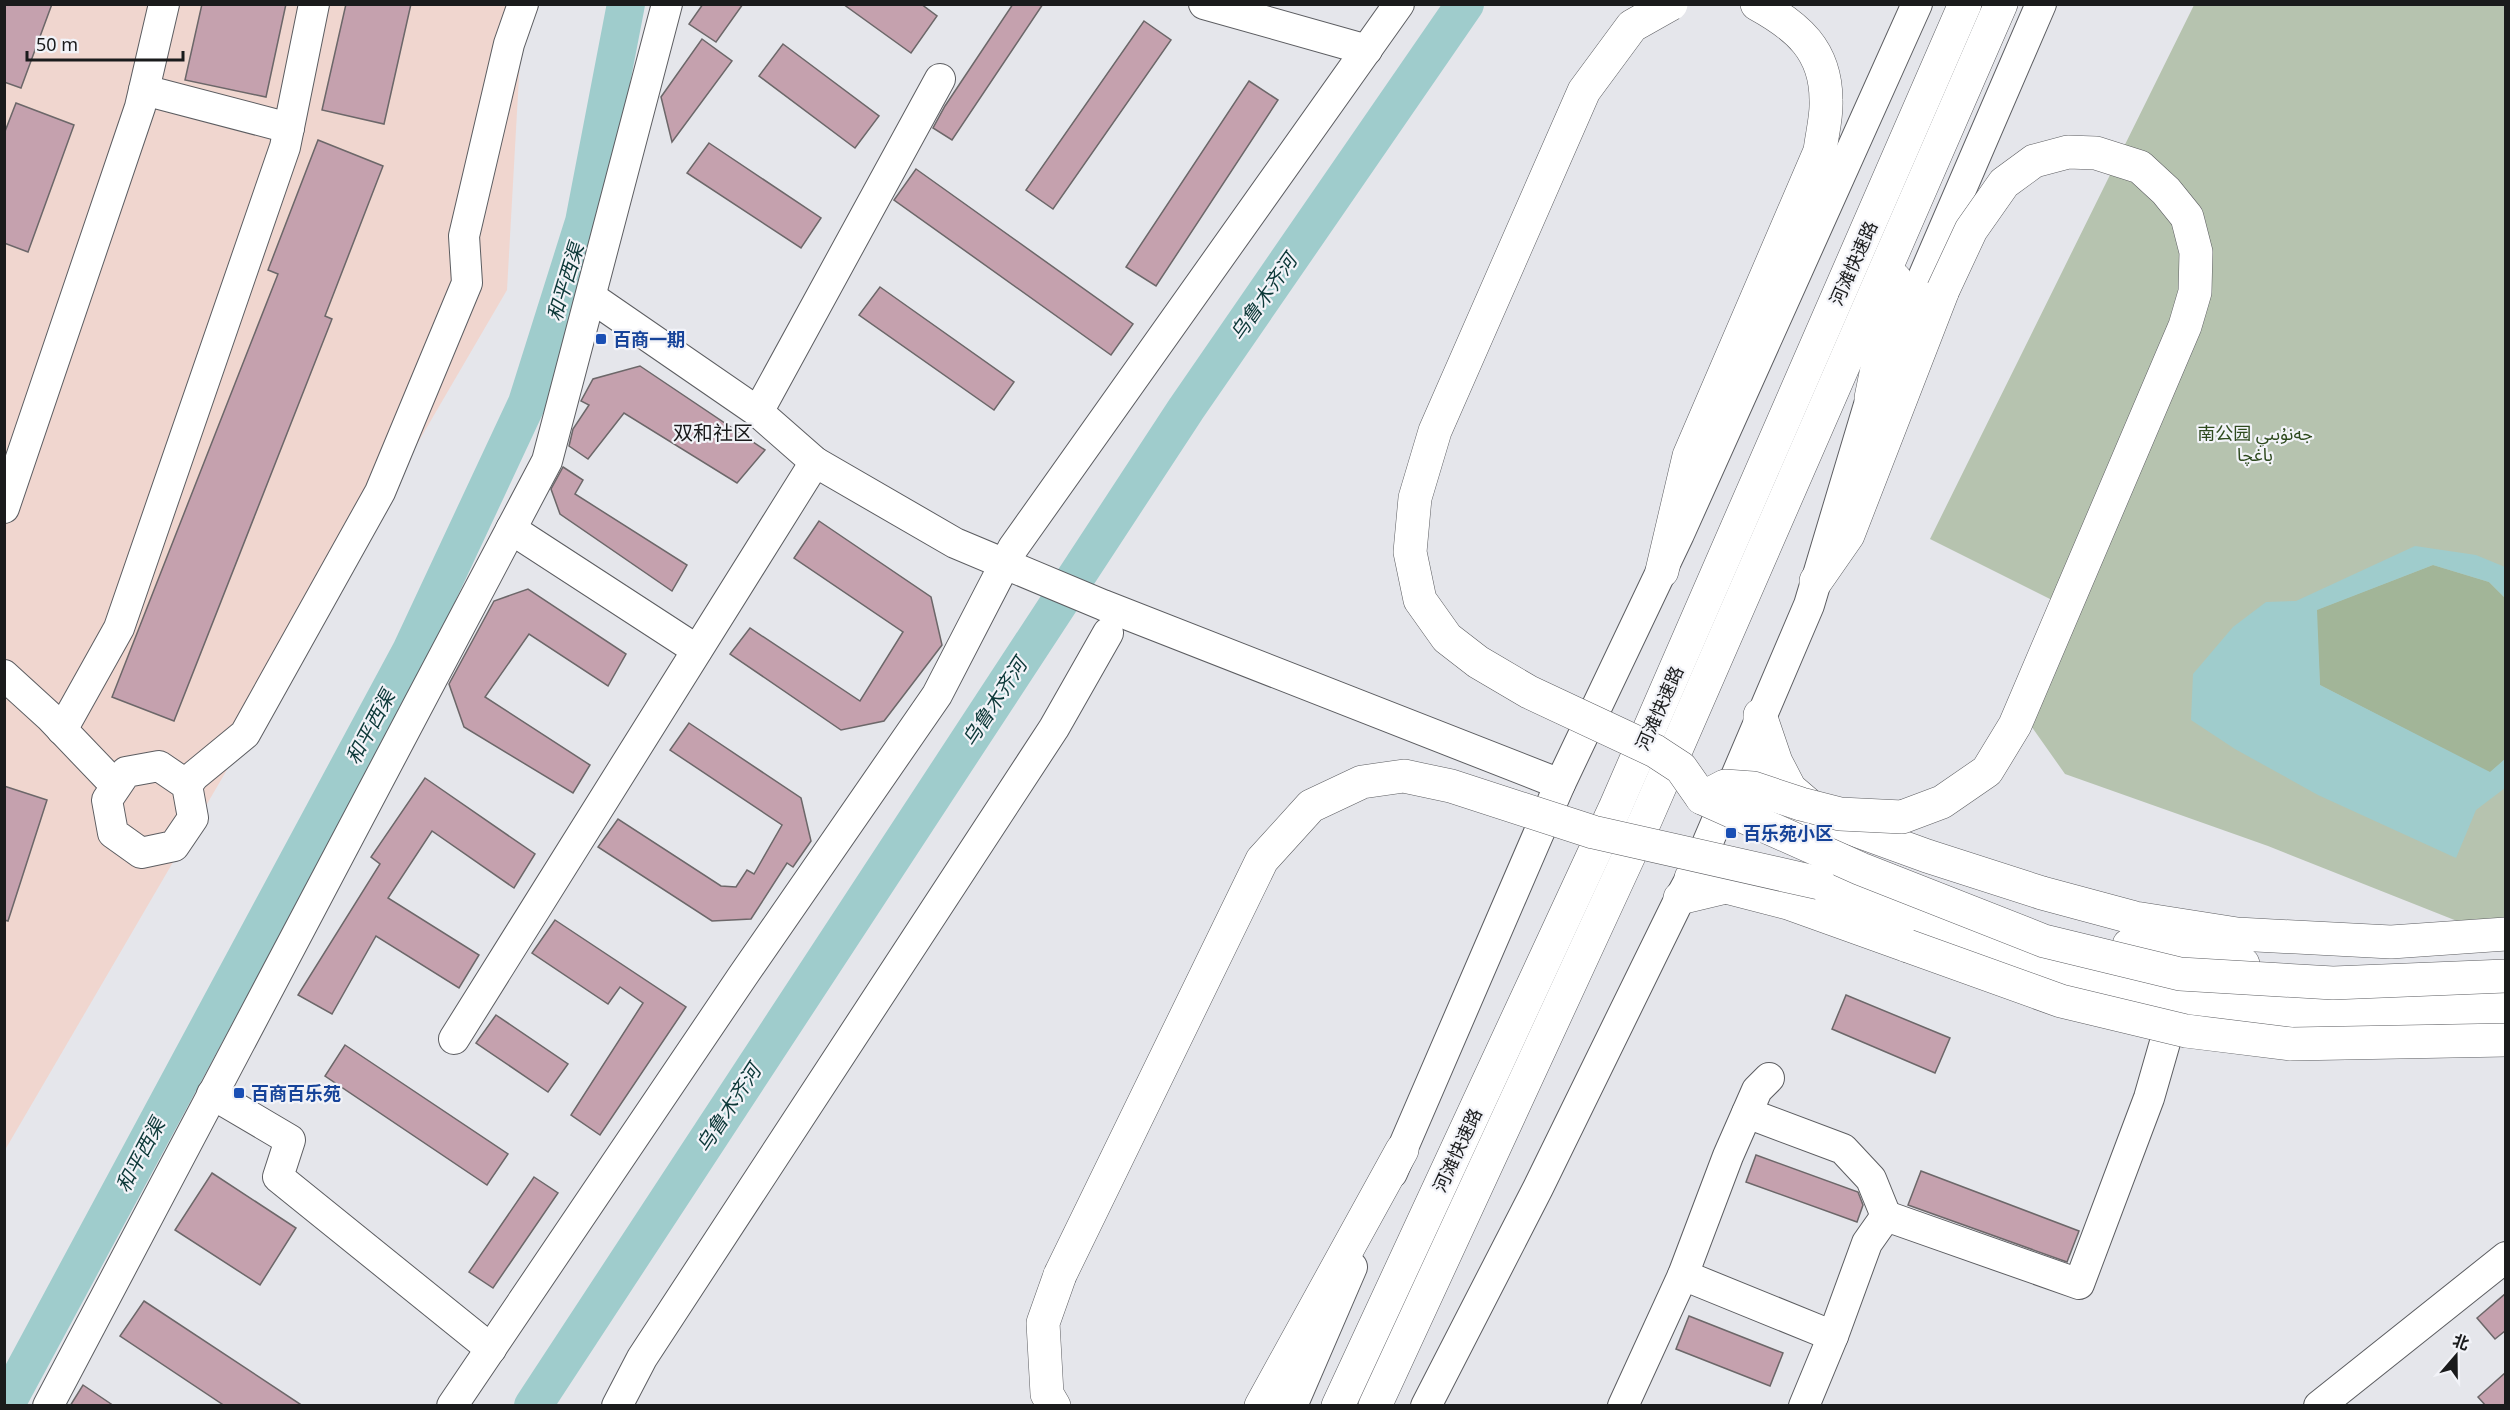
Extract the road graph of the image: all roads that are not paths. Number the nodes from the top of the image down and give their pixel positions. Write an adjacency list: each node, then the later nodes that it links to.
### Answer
1 (164, 4): 15 (street)
2 (314, 4): 16 (street)
3 (523, 4): 33 (street)
4 (668, 4): 18 (street)
5 (1204, 4): 13 (street)
6 (1400, 4): 13 (street)
7 (1671, 4): 35 (main road, bridge)
8 (1756, 4): 25 (main road)
9 (1917, 4): 25 (street)
10 (1965, 4): 59 (main road, 河滩快速路)
11 (2001, 4): 17 (main road, 河滩快速路)
12 (2041, 4): 19 (street)
13 (1367, 51): 24 (street)
14 (940, 79): 20 (street)
15 (144, 90): 16 (street); 22 (street)
16 (289, 128): 31 (street)
17 (1906, 221): 19 (main road); 60 (main road, 河滩快速路)
18 (591, 297): 20 (street); 23 (street)
19 (1871, 398): 26 (street)
20 (758, 412): 21 (street)
21 (815, 462): 24 (street); 28 (street)
22 (4, 508)
23 (511, 529): 28 (street); 45 (street)
24 (1015, 570): 27 (street); 52 (street)
25 (1662, 572): 32 (street)
26 (1816, 581): 30 (street); 35 (main road, bridge)
27 (1105, 619): 32 (street); 55 (street)
28 (697, 650): 42 (street)
29 (4, 675): 31 (street)
30 (1760, 715): 36 (street); 37 (main road); 38 (main road)
31 (62, 730): 34 (street)
32 (1560, 784): 47 (street)
33 (187, 785): 34 (street); 34 (street)
34 (117, 786)
35 (1702, 798): 38 (main road, bridge)
36 (1685, 888): 40 (main road); 43 (main road, bridge); 61 (street)
37 (2505, 934)
38 (2505, 975)
39 (2505, 1008): 56 (main road, bridge)
40 (2174, 1011): 41 (main road); 48 (street)
41 (2505, 1013)
42 (454, 1039)
43 (2505, 1040)
44 (1769, 1078): 46 (street)
45 (212, 1094): 52 (street); 53 (street)
46 (1747, 1113): 48 (street); 50 (street)
47 (1402, 1150): 57 (main road); 58 (street)
48 (1886, 1216): 51 (street)
49 (2505, 1257): 64 (street)
50 (1683, 1275): 51 (street); 62 (street)
51 (1833, 1336): 63 (street)
52 (491, 1349): 54 (street)
53 (48, 1406)
54 (452, 1406)
55 (617, 1406)
56 (1054, 1406)
57 (1261, 1406)
58 (1292, 1406)
59 (1338, 1406)
60 (1375, 1406)
61 (1425, 1406)
62 (1623, 1406)
63 (1804, 1406)
64 (2319, 1406)

